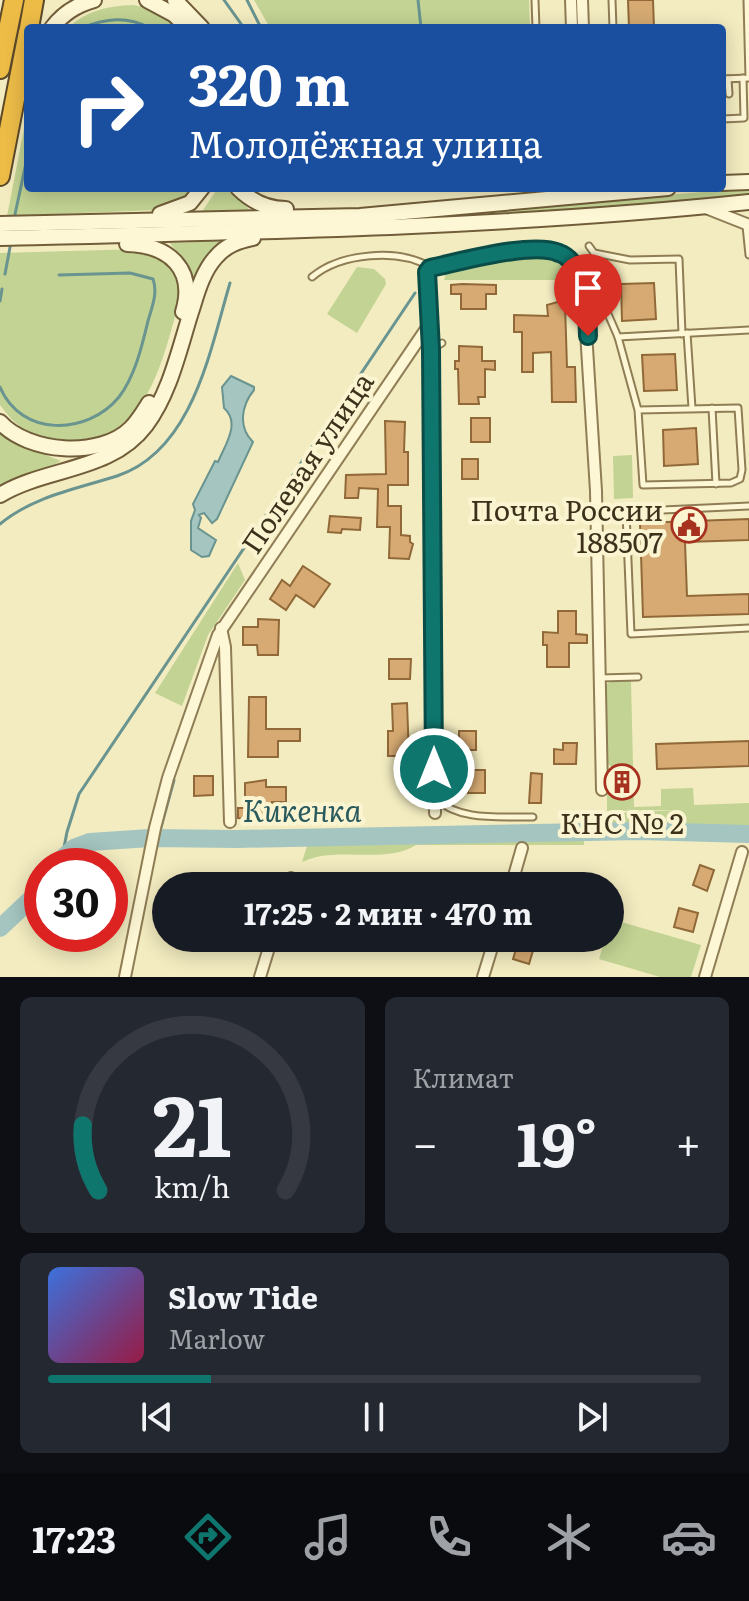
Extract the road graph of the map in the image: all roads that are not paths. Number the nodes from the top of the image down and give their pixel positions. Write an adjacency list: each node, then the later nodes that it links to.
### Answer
1 (14, 0): 20 (highway)
2 (34, 0): 11 (highway)
3 (94, 0): 12 (main road)
4 (147, 0): 13 (main road)
5 (175, 0): 14 (main road)
6 (535, 0): 15 (lane)
7 (571, 0): 16 (street)
8 (582, 0): 17 (street)
9 (612, 0): 18 (lane)
10 (747, 0): 22 (lane)
11 (29, 24)
12 (55, 24)
13 (184, 24)
14 (198, 24)
15 (536, 24)
16 (572, 24)
17 (583, 24)
18 (613, 24)
19 (24, 52): 26 (highway)
20 (0, 69)
21 (24, 77): 26 (main road)
22 (747, 78): 23 (lane); 27 (lane)
23 (726, 79)
24 (726, 83): 25 (lane)
25 (729, 94)
26 (16, 96): 28 (highway)
27 (726, 119)
28 (0, 176)
29 (749, 182): 30 (main road)
30 (726, 183)
31 (199, 192): 37 (main road)
32 (242, 192): 36 (main road)
33 (561, 193): 36 (main road)
34 (749, 202): 35 (main road)
35 (704, 207): 39 (street); 41 (main road)
36 (387, 212): 37 (main road)
37 (76, 222): 40 (main road)
38 (0, 224): 40 (main road)
39 (748, 225): 46 (lane)
40 (40, 230): 42 (main road); 43 (main road)
41 (309, 231): 42 (main road); 60 (main road)
42 (60, 237): 58 (main road)
43 (0, 238)
44 (589, 246): 45 (lane)
45 (594, 253): 51 (lane); 52 (lane)
46 (749, 255)
47 (430, 268): 48 (lane); 49 (street); 63 (street)
48 (312, 277)
49 (430, 323): 54 (street); 64 (street, Полевая улица)
50 (749, 330): 51 (lane)
51 (685, 334): 52 (lane); 55 (lane)
52 (618, 337): 57 (lane)
53 (442, 343): 54 (lane)
54 (431, 350): 69 (street)
55 (692, 408): 56 (lane); 57 (lane)
56 (712, 408): 59 (lane); 59 (lane)
57 (638, 410): 59 (lane)
58 (0, 422)
59 (716, 484)
60 (0, 495)
61 (749, 506): 62 (lane)
62 (626, 512): 63 (lane); 65 (lane)
63 (596, 513): 67 (street)
64 (221, 628): 72 (street); 78 (street, Полевая улица)
65 (749, 628)
66 (638, 677): 67 (lane)
67 (599, 678): 68 (street)
68 (602, 790)
69 (435, 797): 70 (street); 71 (lane)
70 (435, 813)
71 (533, 817)
72 (230, 822)
73 (522, 848): 75 (street)
74 (742, 852): 81 (street)
75 (515, 872)
76 (268, 952): 79 (street)
77 (491, 952): 80 (street)
78 (125, 977)
79 (260, 977)
80 (483, 977)
81 (705, 977)

